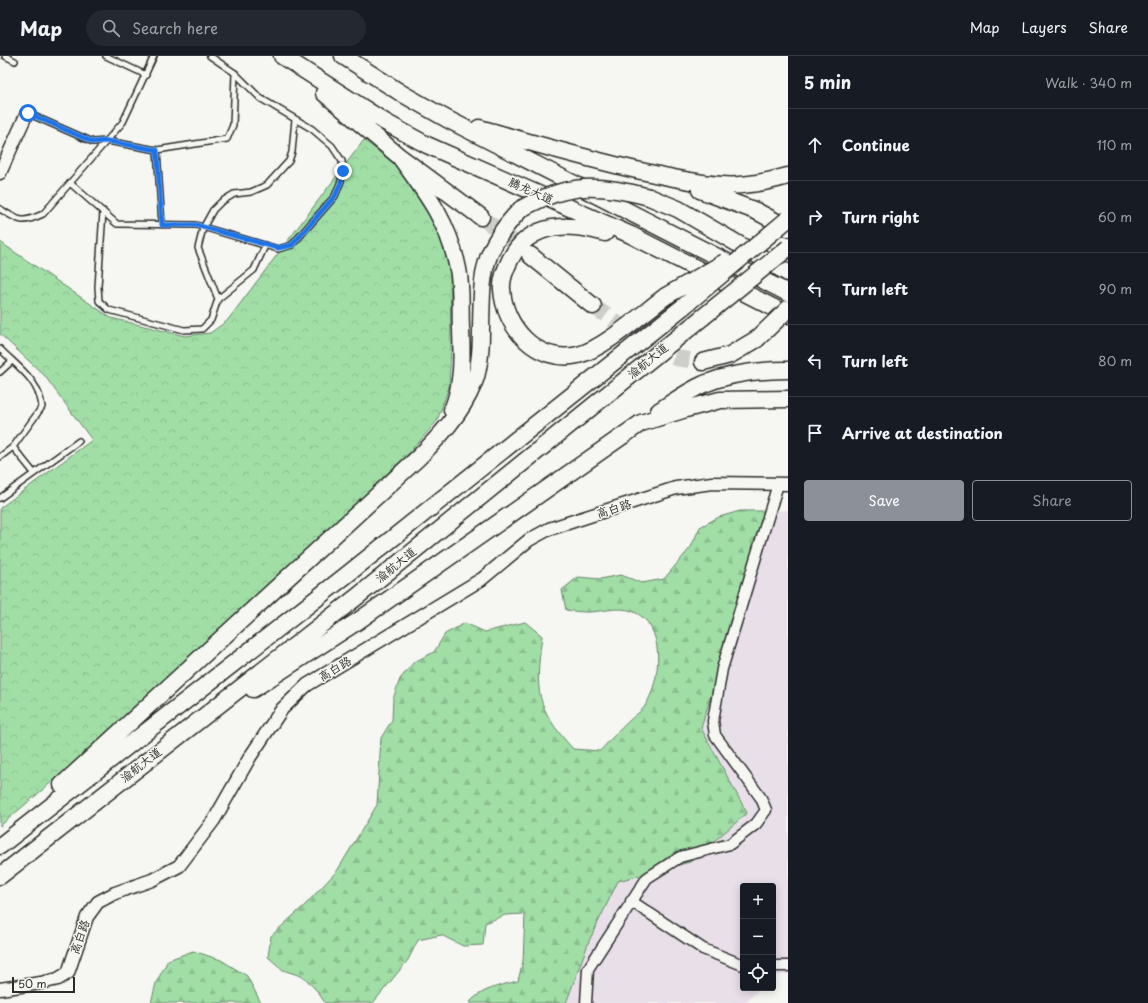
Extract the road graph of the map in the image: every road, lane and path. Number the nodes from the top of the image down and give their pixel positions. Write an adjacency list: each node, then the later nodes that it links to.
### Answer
1 (5, 56): 7 (lane)
2 (106, 56): 9 (lane)
3 (154, 56): 9 (lane)
4 (210, 56): 8 (lane)
5 (281, 56): 15 (highway); 36 (highway, 腾龙大道)
6 (343, 56): 12 (highway, 腾龙大道)
7 (15, 61)
8 (235, 73): 11 (lane); 14 (lane)
9 (146, 75): 13 (lane)
10 (28, 113): 13 (lane); 17 (street)
11 (295, 119): 25 (lane); 28 (lane)
12 (447, 119): 16 (highway); 32 (highway, 腾龙大道)
13 (107, 141): 14 (lane); 19 (lane)
14 (157, 150): 24 (lane)
15 (400, 157): 22 (highway); 45 (highway)
16 (606, 163): 18 (highway); 26 (highway)
17 (0, 173)
18 (788, 176)
19 (70, 183): 20 (lane); 21 (lane)
20 (0, 210)
21 (103, 211): 24 (lane); 33 (lane)
22 (481, 217)
23 (788, 219): 27 (highway, 渝航大道, bridge)
24 (162, 225): 25 (lane)
25 (204, 228): 28 (lane); 33 (lane)
26 (788, 228)
27 (762, 240): 37 (highway, bridge); 54 (highway, 渝航大道, bridge)
28 (265, 246): 33 (lane)
29 (788, 248): 52 (highway, 渝航大道, bridge)
30 (530, 255): 34 (highway)
31 (788, 273): 45 (highway, bridge)
32 (788, 293)
33 (218, 299)
34 (593, 306)
35 (788, 309): 40 (highway, bridge)
36 (788, 315)
37 (788, 326)
38 (0, 349): 39 (lane)
39 (12, 361): 42 (lane); 47 (lane)
40 (703, 362)
41 (788, 370): 44 (highway)
42 (0, 372)
43 (788, 399): 44 (highway)
44 (641, 423): 52 (highway)
45 (442, 434): 53 (highway)
46 (79, 441): 49 (lane)
47 (13, 447): 48 (lane); 49 (lane)
48 (0, 457)
49 (34, 473): 51 (lane)
50 (783, 484): 56 (street); 60 (street, 高白路)
51 (0, 498)
52 (163, 748): 55 (highway, 渝航大道)
53 (0, 841)
54 (0, 846)
55 (0, 876)
56 (631, 901): 57 (street); 61 (street)
57 (740, 964)
58 (776, 966): 59 (street)
59 (788, 966)
60 (0, 989)
61 (586, 1003)

